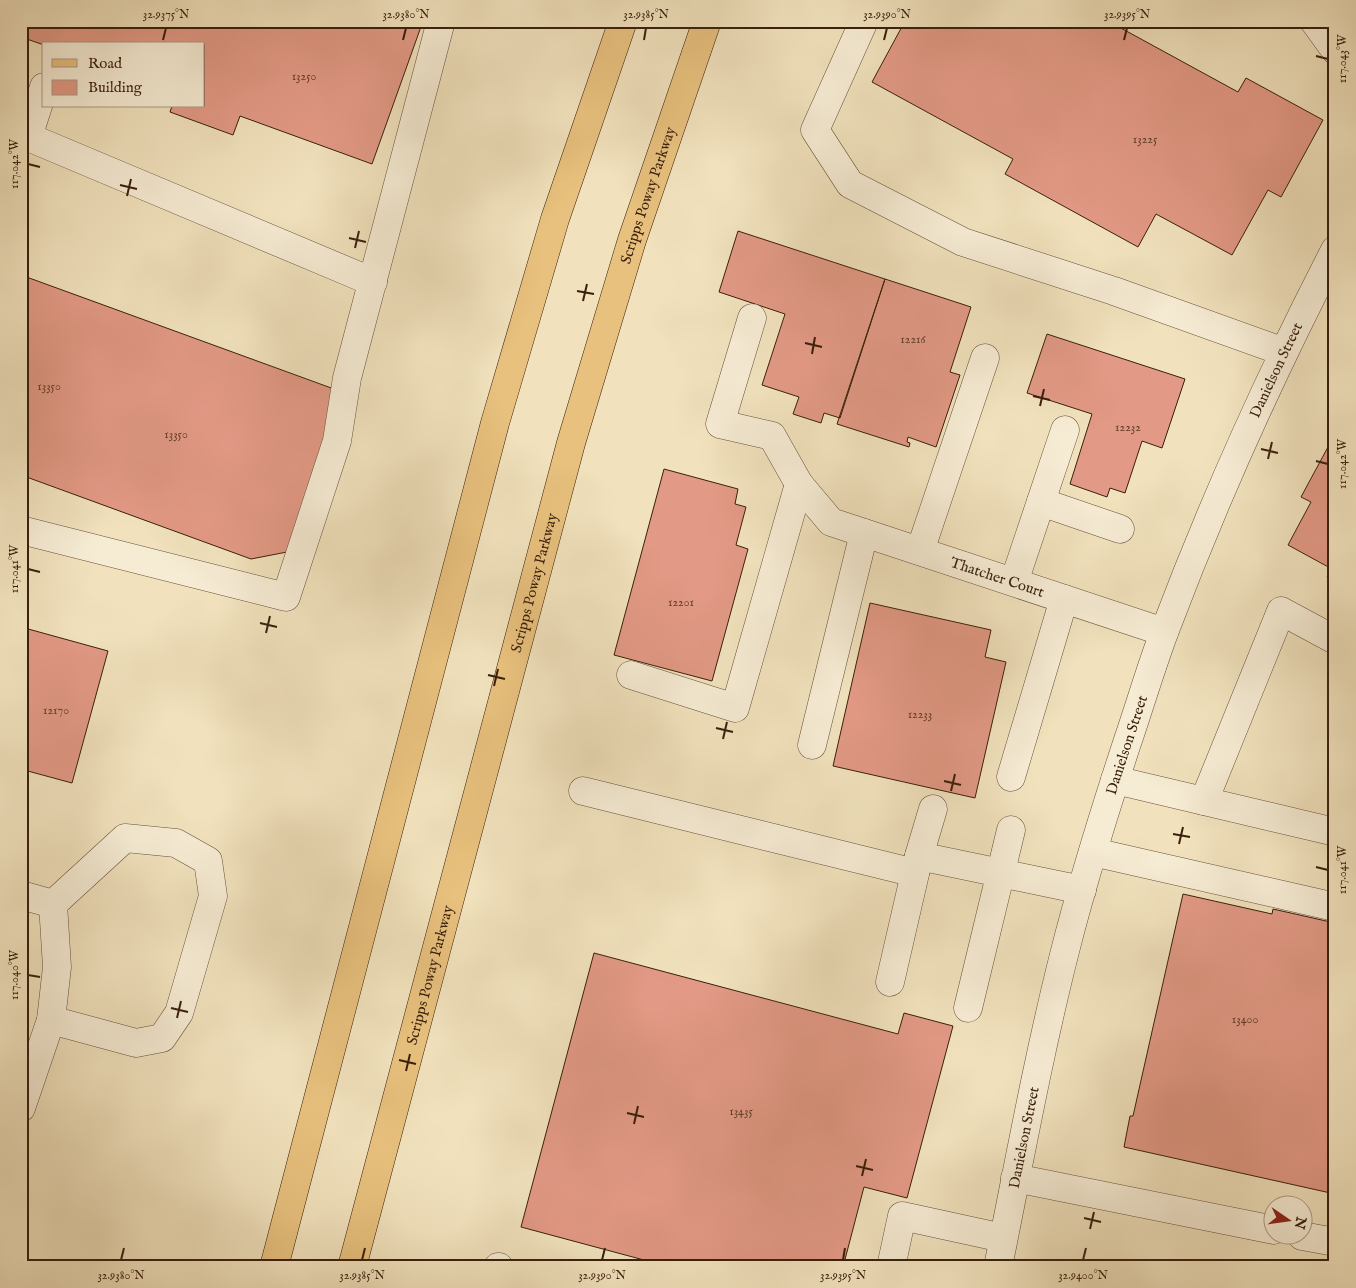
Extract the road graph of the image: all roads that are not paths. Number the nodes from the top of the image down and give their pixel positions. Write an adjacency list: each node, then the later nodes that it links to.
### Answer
1 (441, 21): 10 (street)
2 (623, 21): 50 (main road)
3 (707, 21): 51 (main road, Scripps Poway Parkway)
4 (864, 21): 12 (street)
5 (1314, 21): 6 (street)
6 (1335, 50)
7 (42, 92): 8 (street)
8 (25, 136): 10 (street)
9 (1335, 250): 12 (street, Danielson Street)
10 (373, 282): 17 (street)
11 (752, 318): 15 (street)
12 (1284, 352): 23 (street, Danielson Street)
13 (985, 358): 20 (street)
14 (1065, 430): 16 (street)
15 (799, 484): 19 (street, Thatcher Court); 25 (street)
16 (1041, 502): 18 (street); 21 (street)
17 (21, 530)
18 (1120, 530)
19 (864, 533): 20 (street, Thatcher Court); 26 (street)
20 (920, 551): 21 (street, Thatcher Court)
21 (1014, 582): 22 (street, Thatcher Court)
22 (1064, 599): 23 (street, Thatcher Court); 27 (street)
23 (1164, 632): 28 (street, Danielson Street)
24 (1335, 640): 30 (street)
25 (631, 675)
26 (812, 745)
27 (1011, 777)
28 (1115, 780): 30 (street); 34 (street, Danielson Street)
29 (583, 792): 35 (street)
30 (1204, 801): 33 (street)
31 (933, 809): 35 (street)
32 (1011, 830): 36 (street)
33 (1335, 832)
34 (1093, 852): 37 (street, Danielson Street); 40 (street)
35 (917, 865): 36 (street); 41 (street)
36 (1001, 873): 37 (street); 42 (street)
37 (1082, 890): 45 (street, Danielson Street)
38 (21, 895): 39 (street)
39 (53, 904): 43 (street); 43 (street)
40 (1335, 907)
41 (890, 982)
42 (968, 1008)
43 (51, 1020): 44 (street)
44 (21, 1108)
45 (1015, 1178): 46 (street); 47 (street, Danielson Street)
46 (1264, 1228)
47 (1004, 1238): 52 (street); 53 (street, Danielson Street)
48 (1314, 1238): 49 (street)
49 (1335, 1242)
50 (274, 1267)
51 (352, 1267)
52 (891, 1267)
53 (998, 1267)

